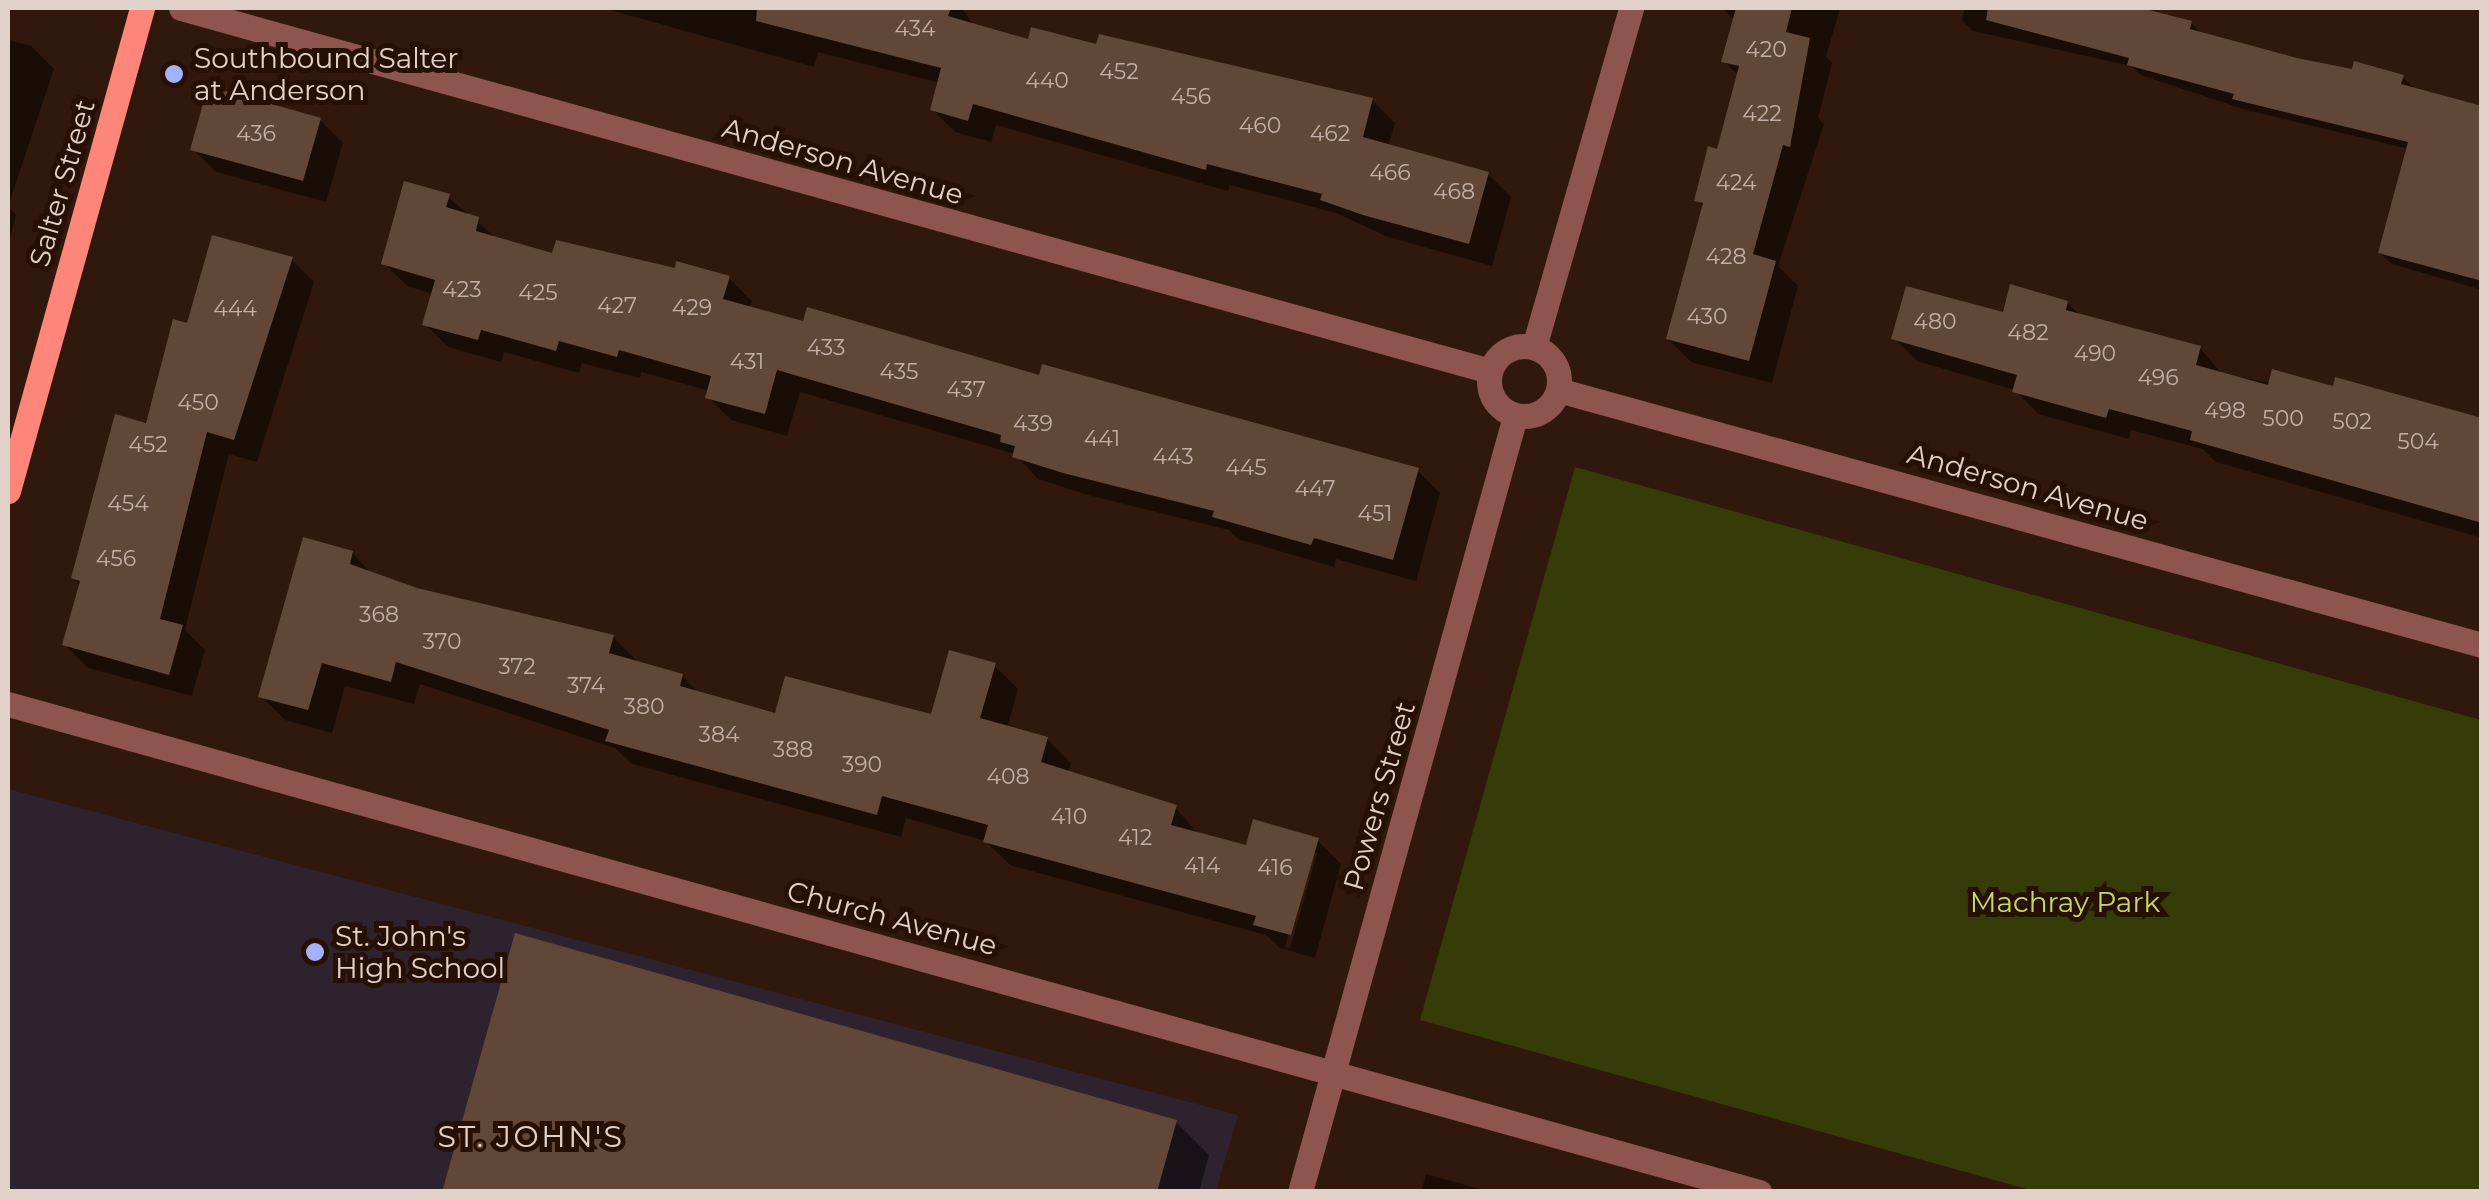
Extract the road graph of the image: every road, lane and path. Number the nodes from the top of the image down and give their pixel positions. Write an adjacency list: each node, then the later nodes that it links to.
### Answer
1 (142, 8): 8 (main road, Salter Street)
2 (181, 8): 5 (street, Anderson Avenue)
3 (1631, 8): 4 (street)
4 (1534, 347): 5 (street); 6 (street)
5 (1490, 371): 7 (street)
6 (1558, 390): 7 (street); 9 (street, Anderson Avenue)
7 (1516, 416): 11 (street, Powers Street)
8 (8, 491)
9 (2482, 645)
10 (8, 704): 11 (street, Church Avenue)
11 (1334, 1072): 12 (street, Powers Street); 13 (street, Church Avenue)
12 (1300, 1192)
13 (1759, 1192)

